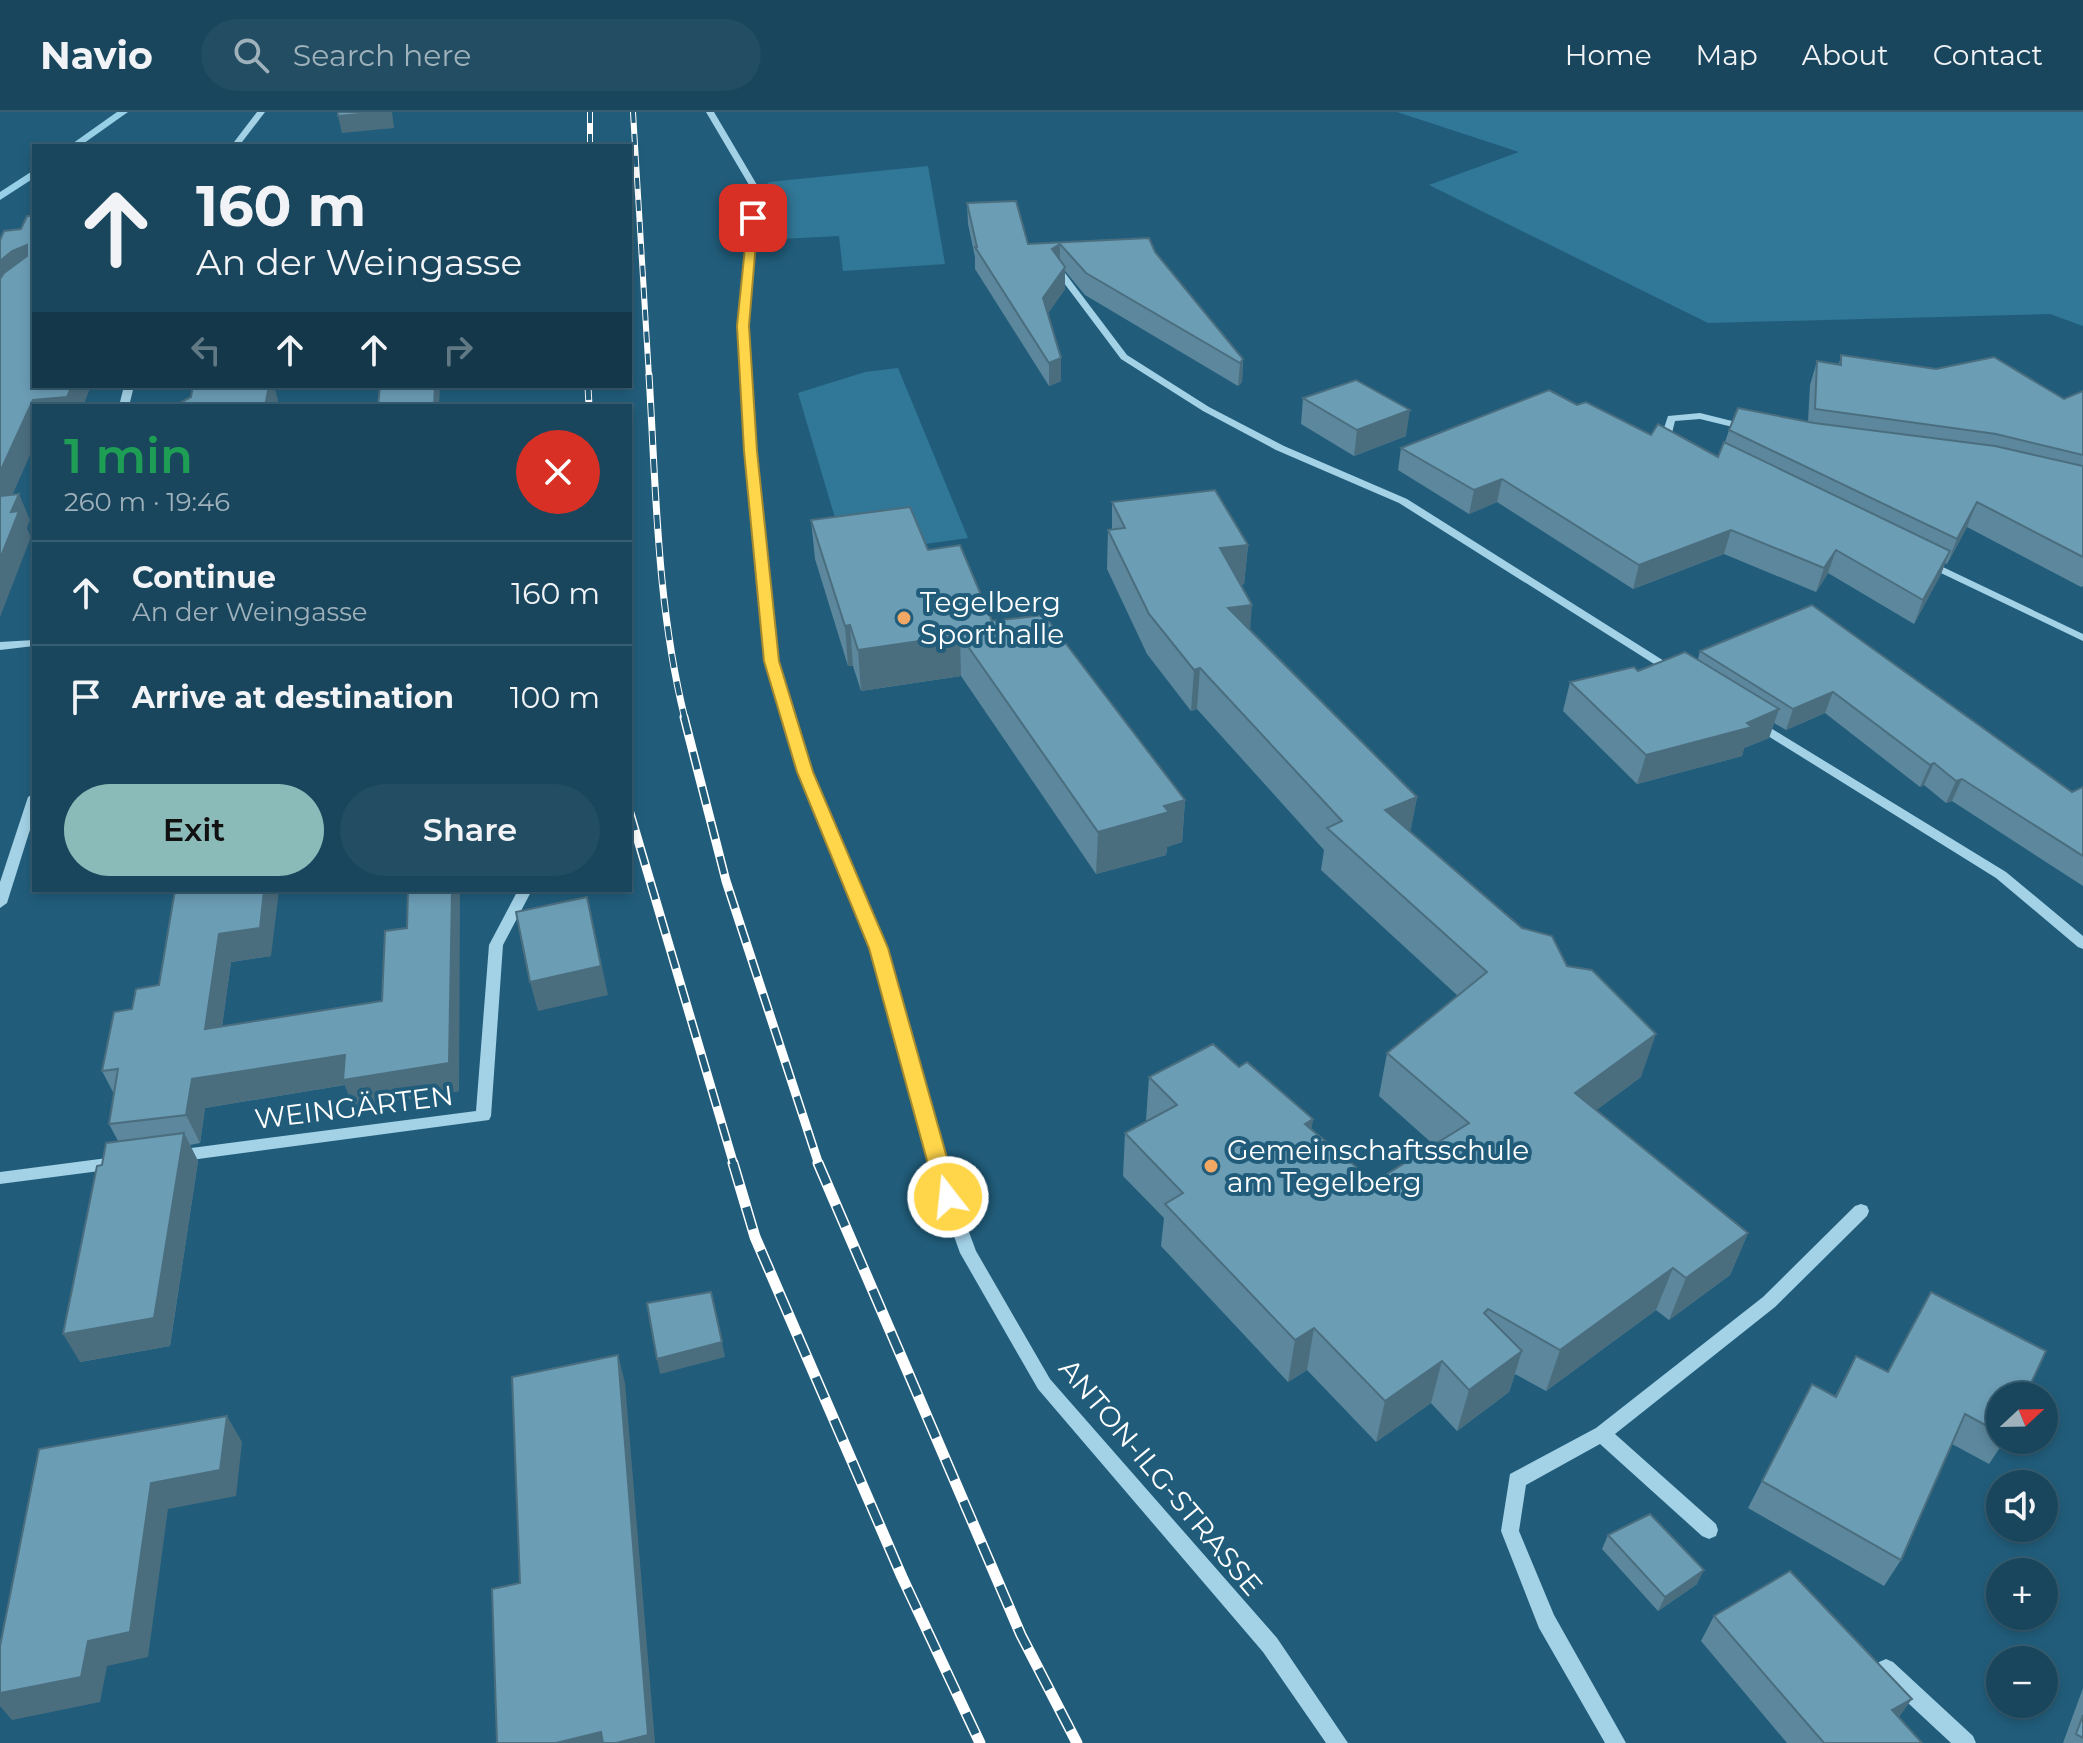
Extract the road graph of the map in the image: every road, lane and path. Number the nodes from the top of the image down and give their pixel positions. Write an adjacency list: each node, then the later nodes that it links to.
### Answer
1 (261, 112): 3 (street)
2 (710, 112): 24 (street, ANTON-ILG-STRASSE)
3 (237, 144)
4 (1059, 271): 11 (street)
5 (1765, 432): 6 (street)
6 (1694, 447)
7 (1915, 556): 8 (street)
8 (2083, 638)
9 (32, 643): 10 (street)
10 (0, 646)
11 (1683, 677)
12 (1748, 718): 16 (street)
13 (32, 803): 15 (street)
14 (524, 892): 17 (street, WEINGÄRTEN)
15 (0, 903)
16 (2083, 944)
17 (156, 1158)
18 (125, 1162): 19 (street)
19 (0, 1178)
20 (1861, 1211): 21 (street)
21 (1602, 1434): 22 (street); 25 (street)
22 (1709, 1530)
23 (1886, 1669): 26 (street)
24 (1338, 1743)
25 (1616, 1743)
26 (1966, 1743)

